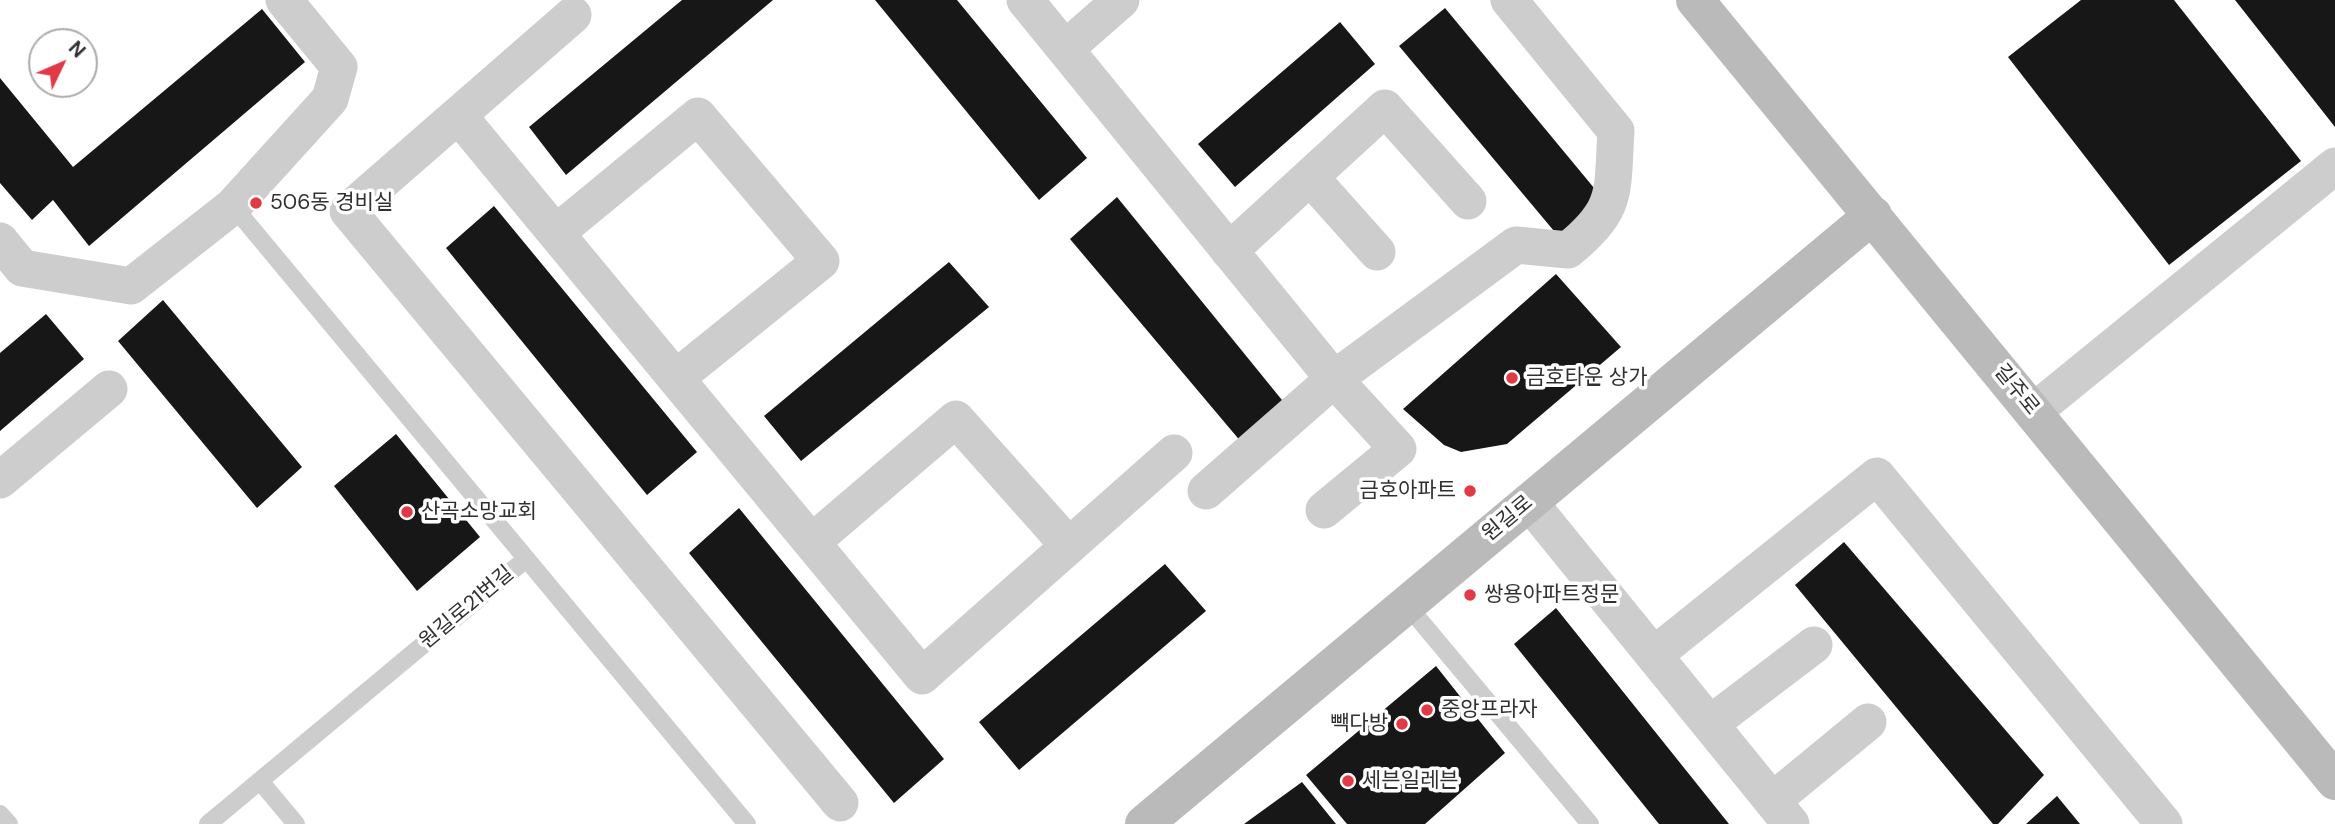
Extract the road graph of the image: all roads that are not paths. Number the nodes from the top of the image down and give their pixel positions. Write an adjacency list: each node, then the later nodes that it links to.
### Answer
1 (284, 0): 12 (street)
2 (1024, 0): 7 (street)
3 (1121, 0): 7 (street)
4 (1509, 0): 19 (street)
5 (1695, 0): 13 (main road, 길주로)
6 (575, 5): 8 (street)
7 (1065, 49): 15 (street)
8 (458, 115): 14 (street); 37 (street)
9 (2335, 166): 21 (street)
10 (1310, 177): 11 (street); 15 (street); 16 (street)
11 (1468, 201)
12 (233, 206): 17 (street); 29 (lane)
13 (1873, 215): 21 (main road, 길주로); 25 (main road, 원길로)
14 (556, 233): 18 (street); 18 (street)
15 (1229, 251): 19 (street)
16 (1377, 252)
17 (7, 265)
18 (676, 378): 27 (street)
19 (1334, 379): 24 (street); 26 (street)
20 (109, 389): 23 (street)
21 (2034, 412): 36 (main road, 길주로)
22 (1174, 453): 28 (street)
23 (0, 480)
24 (1206, 491)
25 (1529, 502): 30 (main road, 원길로); 32 (street)
26 (1324, 510)
27 (812, 542): 28 (street); 28 (street)
28 (1069, 546)
29 (526, 559): 35 (lane, 원길로21번길); 43 (lane, 원길로21번길)
30 (1406, 605): 44 (main road, 원길로); 45 (lane)
31 (1814, 645): 34 (street)
32 (1654, 655): 34 (street); 46 (street)
33 (1868, 722): 38 (street)
34 (1710, 724): 38 (street)
35 (260, 781): 41 (lane, 원길로21번길); 42 (lane)
36 (2335, 781)
37 (840, 803)
38 (1781, 812)
39 (0, 814): 40 (lane)
40 (9, 824)
41 (208, 824)
42 (296, 824)
43 (747, 824)
44 (1144, 824)
45 (1590, 824)
46 (2164, 824)

